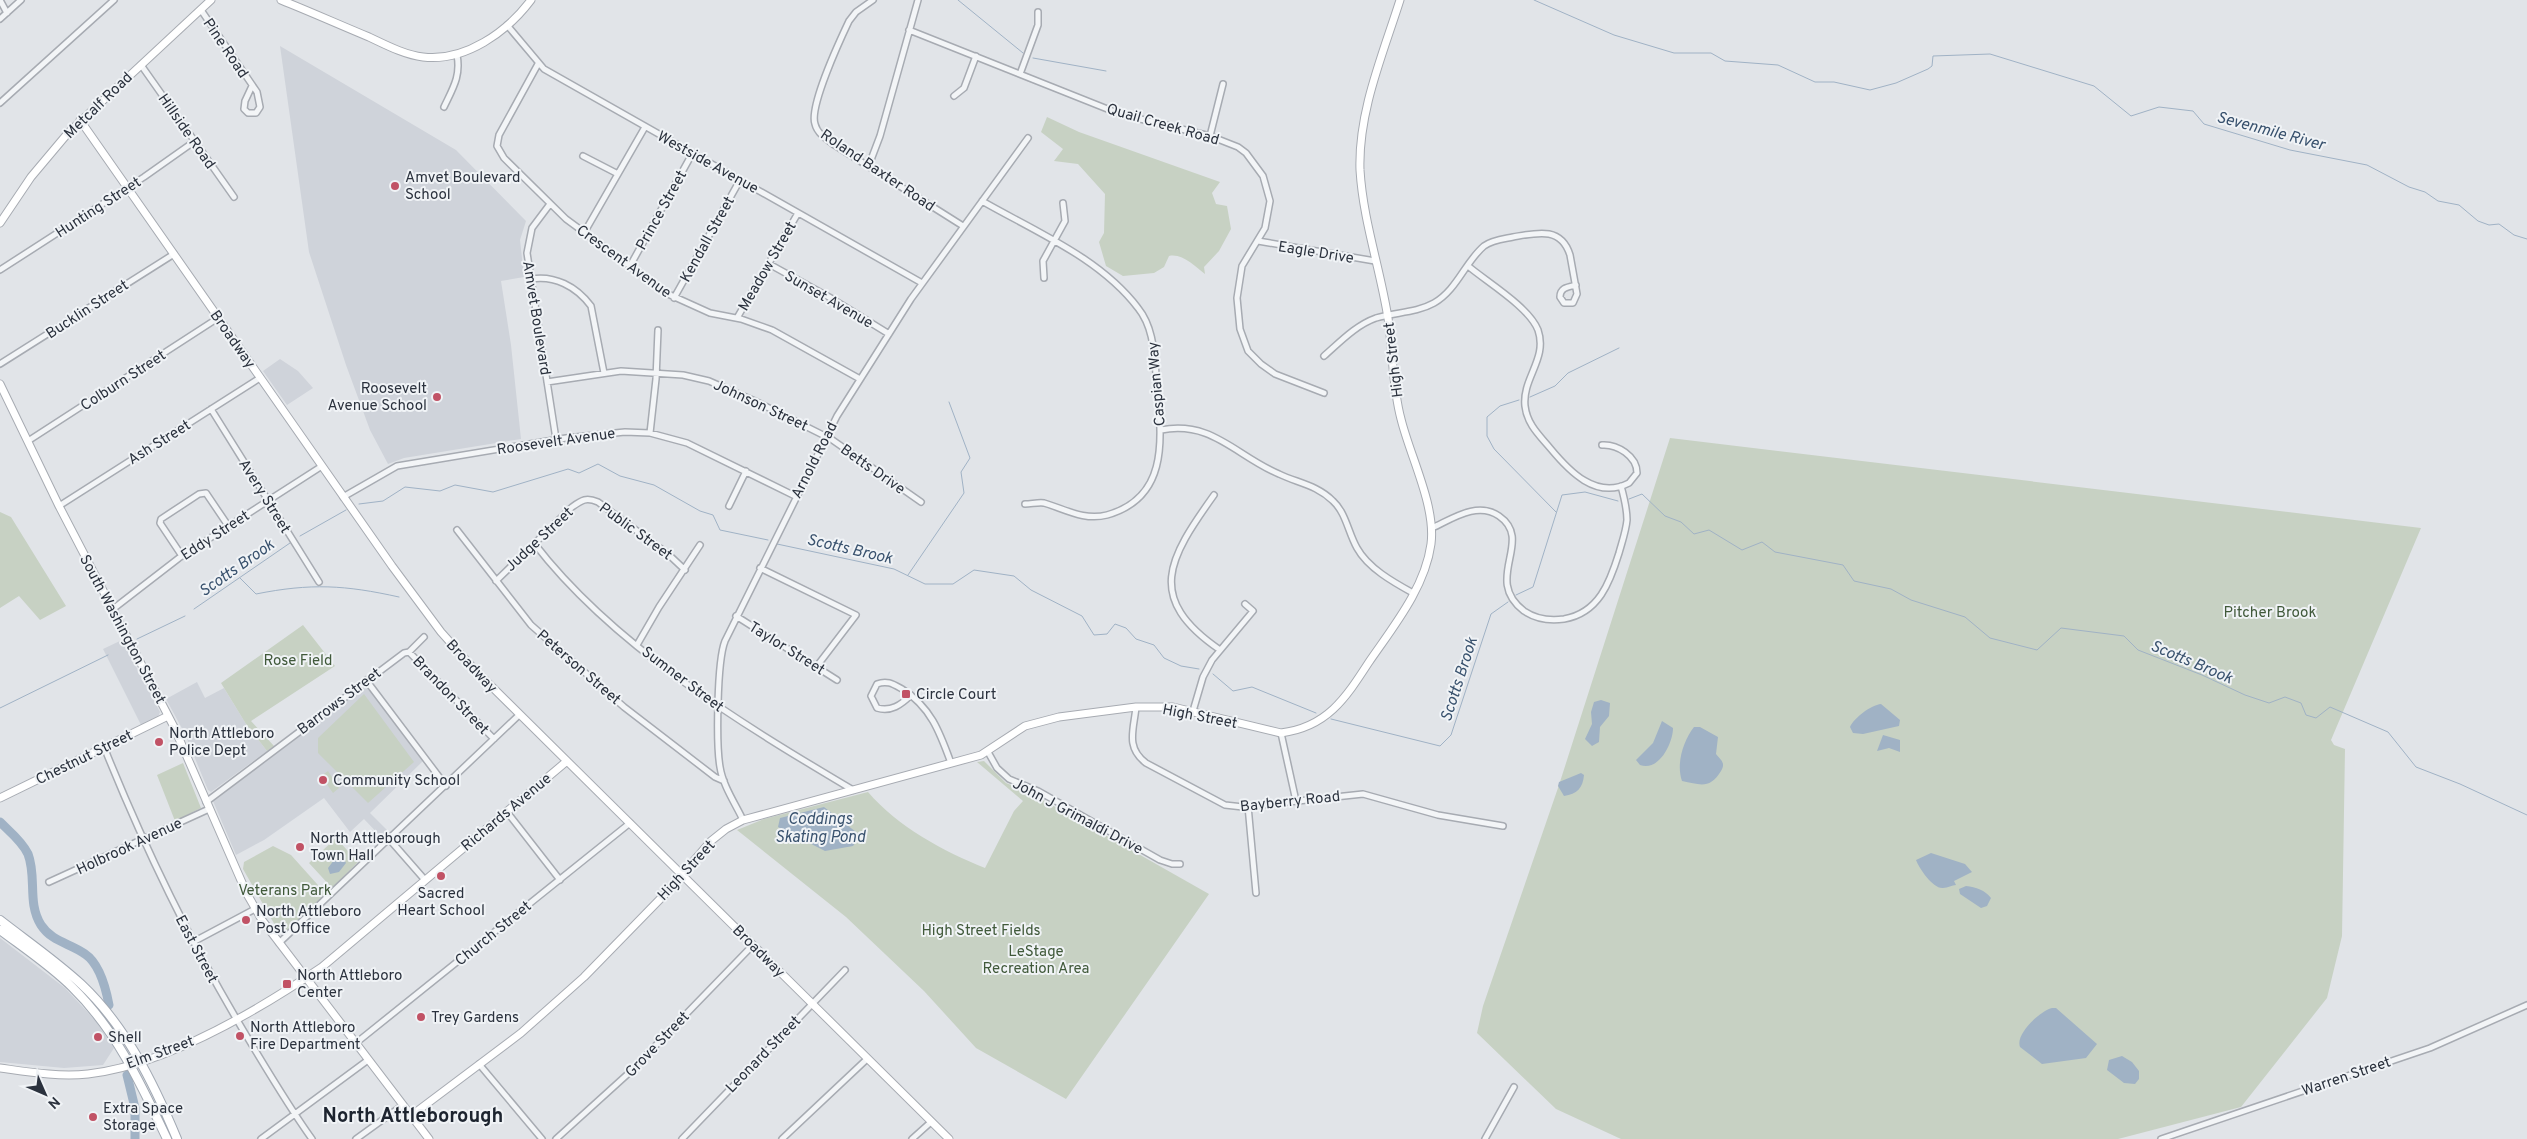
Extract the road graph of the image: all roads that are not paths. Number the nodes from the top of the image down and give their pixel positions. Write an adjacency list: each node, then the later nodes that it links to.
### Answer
1 (0, 0): 12 (street)
2 (21, 0): 12 (street)
3 (114, 0): 24 (street)
4 (211, 0): 10 (street, Metcalf Road)
5 (281, 0): 16 (street)
6 (531, 0): 14 (street)
7 (873, 0): 33 (street, Roland Baxter Road)
8 (918, 0): 15 (street)
9 (1400, 0): 48 (street, High Street)
10 (201, 10): 19 (street, Metcalf Road); 22 (street, Pine Road)
11 (1038, 12): 20 (street)
12 (7, 13): 13 (street)
13 (0, 19)
14 (507, 25): 16 (street); 18 (street, Westside Avenue)
15 (909, 30): 17 (street, Quail Creek Road); 33 (street)
16 (457, 55): 25 (street)
17 (976, 56): 20 (street, Quail Creek Road); 23 (street)
18 (538, 64): 27 (street, Westside Avenue); 40 (street, Crescent Avenue)
19 (140, 65): 26 (street, Metcalf Road); 30 (street, Hillside Road)
20 (1020, 74): 28 (street, Quail Creek Road)
21 (1223, 84): 28 (street)
22 (252, 86): 22 (street, Pine Road)
23 (954, 96)
24 (0, 103)
25 (444, 107)
26 (80, 120): 36 (street, Broadway); 42 (street, Metcalf Road)
27 (645, 127): 31 (street, Westside Avenue); 34 (street)
28 (1210, 136): 45 (street, Quail Creek Road)
29 (1028, 138): 38 (street, Arnold Road)
30 (195, 142): 36 (street, Hunting Street); 37 (street, Hillside Road)
31 (692, 154): 35 (street, Westside Avenue); 50 (street, Prince Street)
32 (583, 156): 34 (street)
33 (869, 165): 43 (street, Roland Baxter Road)
34 (618, 174): 44 (street)
35 (740, 180): 41 (street, Westside Avenue); 57 (street, Kendall Street)
36 (128, 188): 47 (street, Broadway); 52 (street, Hunting Street)
37 (234, 197)
38 (982, 202): 43 (street, Arnold Road); 46 (street, Caspian Way)
39 (1063, 203): 46 (street)
40 (550, 204): 44 (street, Crescent Avenue); 54 (street, Amvet Boulevard)
41 (798, 213): 49 (street, Meadow Street); 55 (street, Westside Avenue)
42 (0, 223)
43 (963, 226): 55 (street, Arnold Road)
44 (584, 233): 50 (street, Crescent Avenue)
45 (1258, 241): 48 (street, Eagle Drive); 71 (street, Quail Creek Road)
46 (1054, 242): 53 (street); 73 (street, Caspian Way)
47 (174, 254): 59 (street, Broadway); 64 (street, Bucklin Street)
48 (1375, 261): 58 (street, High Street)
49 (769, 264): 60 (street, Meadow Street); 62 (street, Sunset Avenue)
50 (630, 266): 57 (street, Crescent Avenue)
51 (1468, 266): 56 (street); 58 (street); 81 (street)
52 (0, 270)
53 (1044, 278)
54 (531, 279): 65 (street); 69 (street, Amvet Boulevard)
55 (922, 283): 62 (street, Arnold Road)
56 (1576, 285)
57 (674, 298): 60 (street, Crescent Avenue)
58 (1388, 316): 63 (street); 92 (street, High Street)
59 (218, 318): 67 (street, Broadway); 77 (street, Colburn Street)
60 (737, 318): 68 (street, Crescent Avenue)
61 (658, 330): 66 (street)
62 (889, 334): 68 (street, Arnold Road)
63 (1324, 356)
64 (0, 364)
65 (604, 373): 66 (street, Johnson Street); 69 (street, Johnson Street)
66 (656, 373): 74 (street); 75 (street, Johnson Street)
67 (260, 378): 72 (street, Ash Street); 79 (street, Broadway)
68 (860, 379): 75 (street, Arnold Road)
69 (547, 382): 76 (street, Amvet Boulevard)
70 (0, 384): 77 (street, South Washington Street)
71 (1324, 393)
72 (211, 409): 86 (street, Avery Street); 89 (street, Ash Street)
73 (1161, 430): 88 (street, Caspian Way); 101 (street)
74 (650, 433): 76 (street, Roosevelt Avenue); 80 (street, Roosevelt Avenue)
75 (825, 436): 83 (street, Arnold Road); 87 (street, Betts Drive)
76 (556, 439): 84 (street, Roosevelt Avenue)
77 (28, 441): 89 (street, South Washington Street)
78 (1602, 445): 81 (street)
79 (322, 466): 84 (street, Broadway); 86 (street, Eddy Street)
80 (746, 471): 83 (street, Roosevelt Avenue); 90 (street)
81 (1621, 486): 92 (street)
82 (1214, 495): 107 (street)
83 (795, 496): 97 (street, Arnold Road)
84 (343, 497): 116 (street, Broadway)
85 (584, 499): 94 (street, Judge Street); 98 (street, Public Street)
86 (268, 501): 91 (street, Eddy Street); 100 (street, Avery Street)
87 (921, 502)
88 (1026, 504)
89 (59, 506): 103 (street, South Washington Street)
90 (729, 506)
91 (229, 526): 96 (street, Eddy Street); 96 (street)
92 (1432, 528): 101 (street, High Street)
93 (457, 530): 99 (street, Peterson Street)
94 (534, 543): 99 (street, Judge Street); 106 (street, Sumner Street)
95 (700, 545): 98 (street)
96 (182, 556): 103 (street, Eddy Street)
97 (760, 568): 104 (street, Arnold Road); 109 (street)
98 (685, 570): 106 (street)
99 (496, 581): 124 (street, Peterson Street)
100 (320, 582)
101 (1413, 593): 118 (street, High Street)
102 (1245, 604): 107 (street)
103 (112, 609): 117 (street, South Washington Street)
104 (736, 616): 109 (street, Taylor Street); 113 (street, Arnold Road)
105 (424, 637): 108 (street, Barrows Street)
106 (638, 645): 113 (street, Sumner Street)
107 (1220, 650): 115 (street)
108 (409, 652): 110 (street, Barrows Street); 119 (street, Brandon Street)
109 (817, 666): 111 (street, Taylor Street)
110 (366, 680): 125 (street); 129 (street, Barrows Street)
111 (837, 680)
112 (910, 695): 112 (street); 123 (street)
113 (719, 707): 124 (street, Arnold Road); 126 (street, Sumner Street)
114 (1136, 707): 115 (street, High Street); 121 (street, High Street); 130 (street, Bayberry Road)
115 (1193, 711): 118 (street, High Street)
116 (519, 715): 119 (street); 122 (street, Broadway)
117 (168, 716): 120 (street, Chestnut Street); 129 (street, South Washington Street)
118 (1281, 734): 128 (street)
119 (494, 739): 125 (street)
120 (104, 747): 127 (street, Chestnut Street); 136 (street, East Street)
121 (988, 752): 123 (street, High Street); 138 (street, John J Grimaldi Drive)
122 (567, 761): 132 (street, Richards Avenue); 134 (street, Broadway)
123 (951, 763): 126 (street, High Street)
124 (724, 781): 133 (street, Arnold Road)
125 (446, 786): 137 (street)
126 (853, 790): 133 (street, High Street)
127 (0, 798)
128 (1296, 801): 130 (street, Bayberry Road); 135 (street, Bayberry Road)
129 (206, 802): 131 (street, South Washington Street)
130 (1248, 806): 143 (street)
131 (209, 809): 136 (street, Holbrook Avenue); 144 (street, South Washington Street)
132 (507, 812): 140 (street, Richards Avenue); 141 (street)
133 (744, 820): 139 (street, High Street)
134 (630, 823): 139 (street, Broadway); 141 (street, Church Street)
135 (1503, 826)
136 (143, 840): 142 (street, Holbrook Avenue); 147 (street, East Street)
137 (390, 840): 140 (street); 148 (street)
138 (1180, 864)
139 (682, 874): 149 (street, Broadway); 160 (street, High Street)
140 (425, 880): 151 (street, Richards Avenue)
141 (560, 880): 155 (street, Church Street)
142 (49, 882)
143 (1256, 893)
144 (255, 909): 147 (street); 148 (street, South Washington Street)
145 (0, 920): 158 (main road)
146 (0, 930): 159 (main road)
147 (193, 942): 154 (street, East Street)
148 (280, 943): 151 (street, South Washington Street)
149 (752, 944): 152 (street, Broadway); 174 (street, Grove Street)
150 (845, 970): 152 (street, Leonard Street)
151 (306, 978): 154 (street, Elm Street); 155 (street, South Washington Street)
152 (811, 1004): 156 (street, Broadway); 175 (street, Leonard Street)
153 (2527, 1005): 180 (street, Warren Street)
154 (236, 1019): 158 (street, Elm Street); 164 (street, East Street)
155 (356, 1043): 157 (street, South Washington Street)
156 (867, 1059): 166 (street, Broadway); 176 (street)
157 (368, 1060): 163 (street, South Washington Street); 164 (street)
158 (139, 1062): 159 (street, Elm Street); 168 (main road)
159 (129, 1064): 161 (street, Elm Street); 167 (main road)
160 (479, 1064): 165 (street, High Street); 173 (street)
161 (0, 1068)
162 (1514, 1087): 179 (street)
163 (403, 1104): 165 (street, South Washington Street); 171 (street)
164 (294, 1114): 169 (street); 170 (street, East Street)
165 (412, 1116): 172 (street, South Washington Street)
166 (931, 1122): 177 (street); 178 (street, Broadway)
167 (167, 1139)
168 (177, 1139)
169 (261, 1139)
170 (312, 1139)
171 (356, 1139)
172 (429, 1139)
173 (542, 1139)
174 (556, 1139)
175 (682, 1139)
176 (782, 1139)
177 (912, 1139)
178 (949, 1139)
179 (1485, 1139)
180 (2161, 1139)

